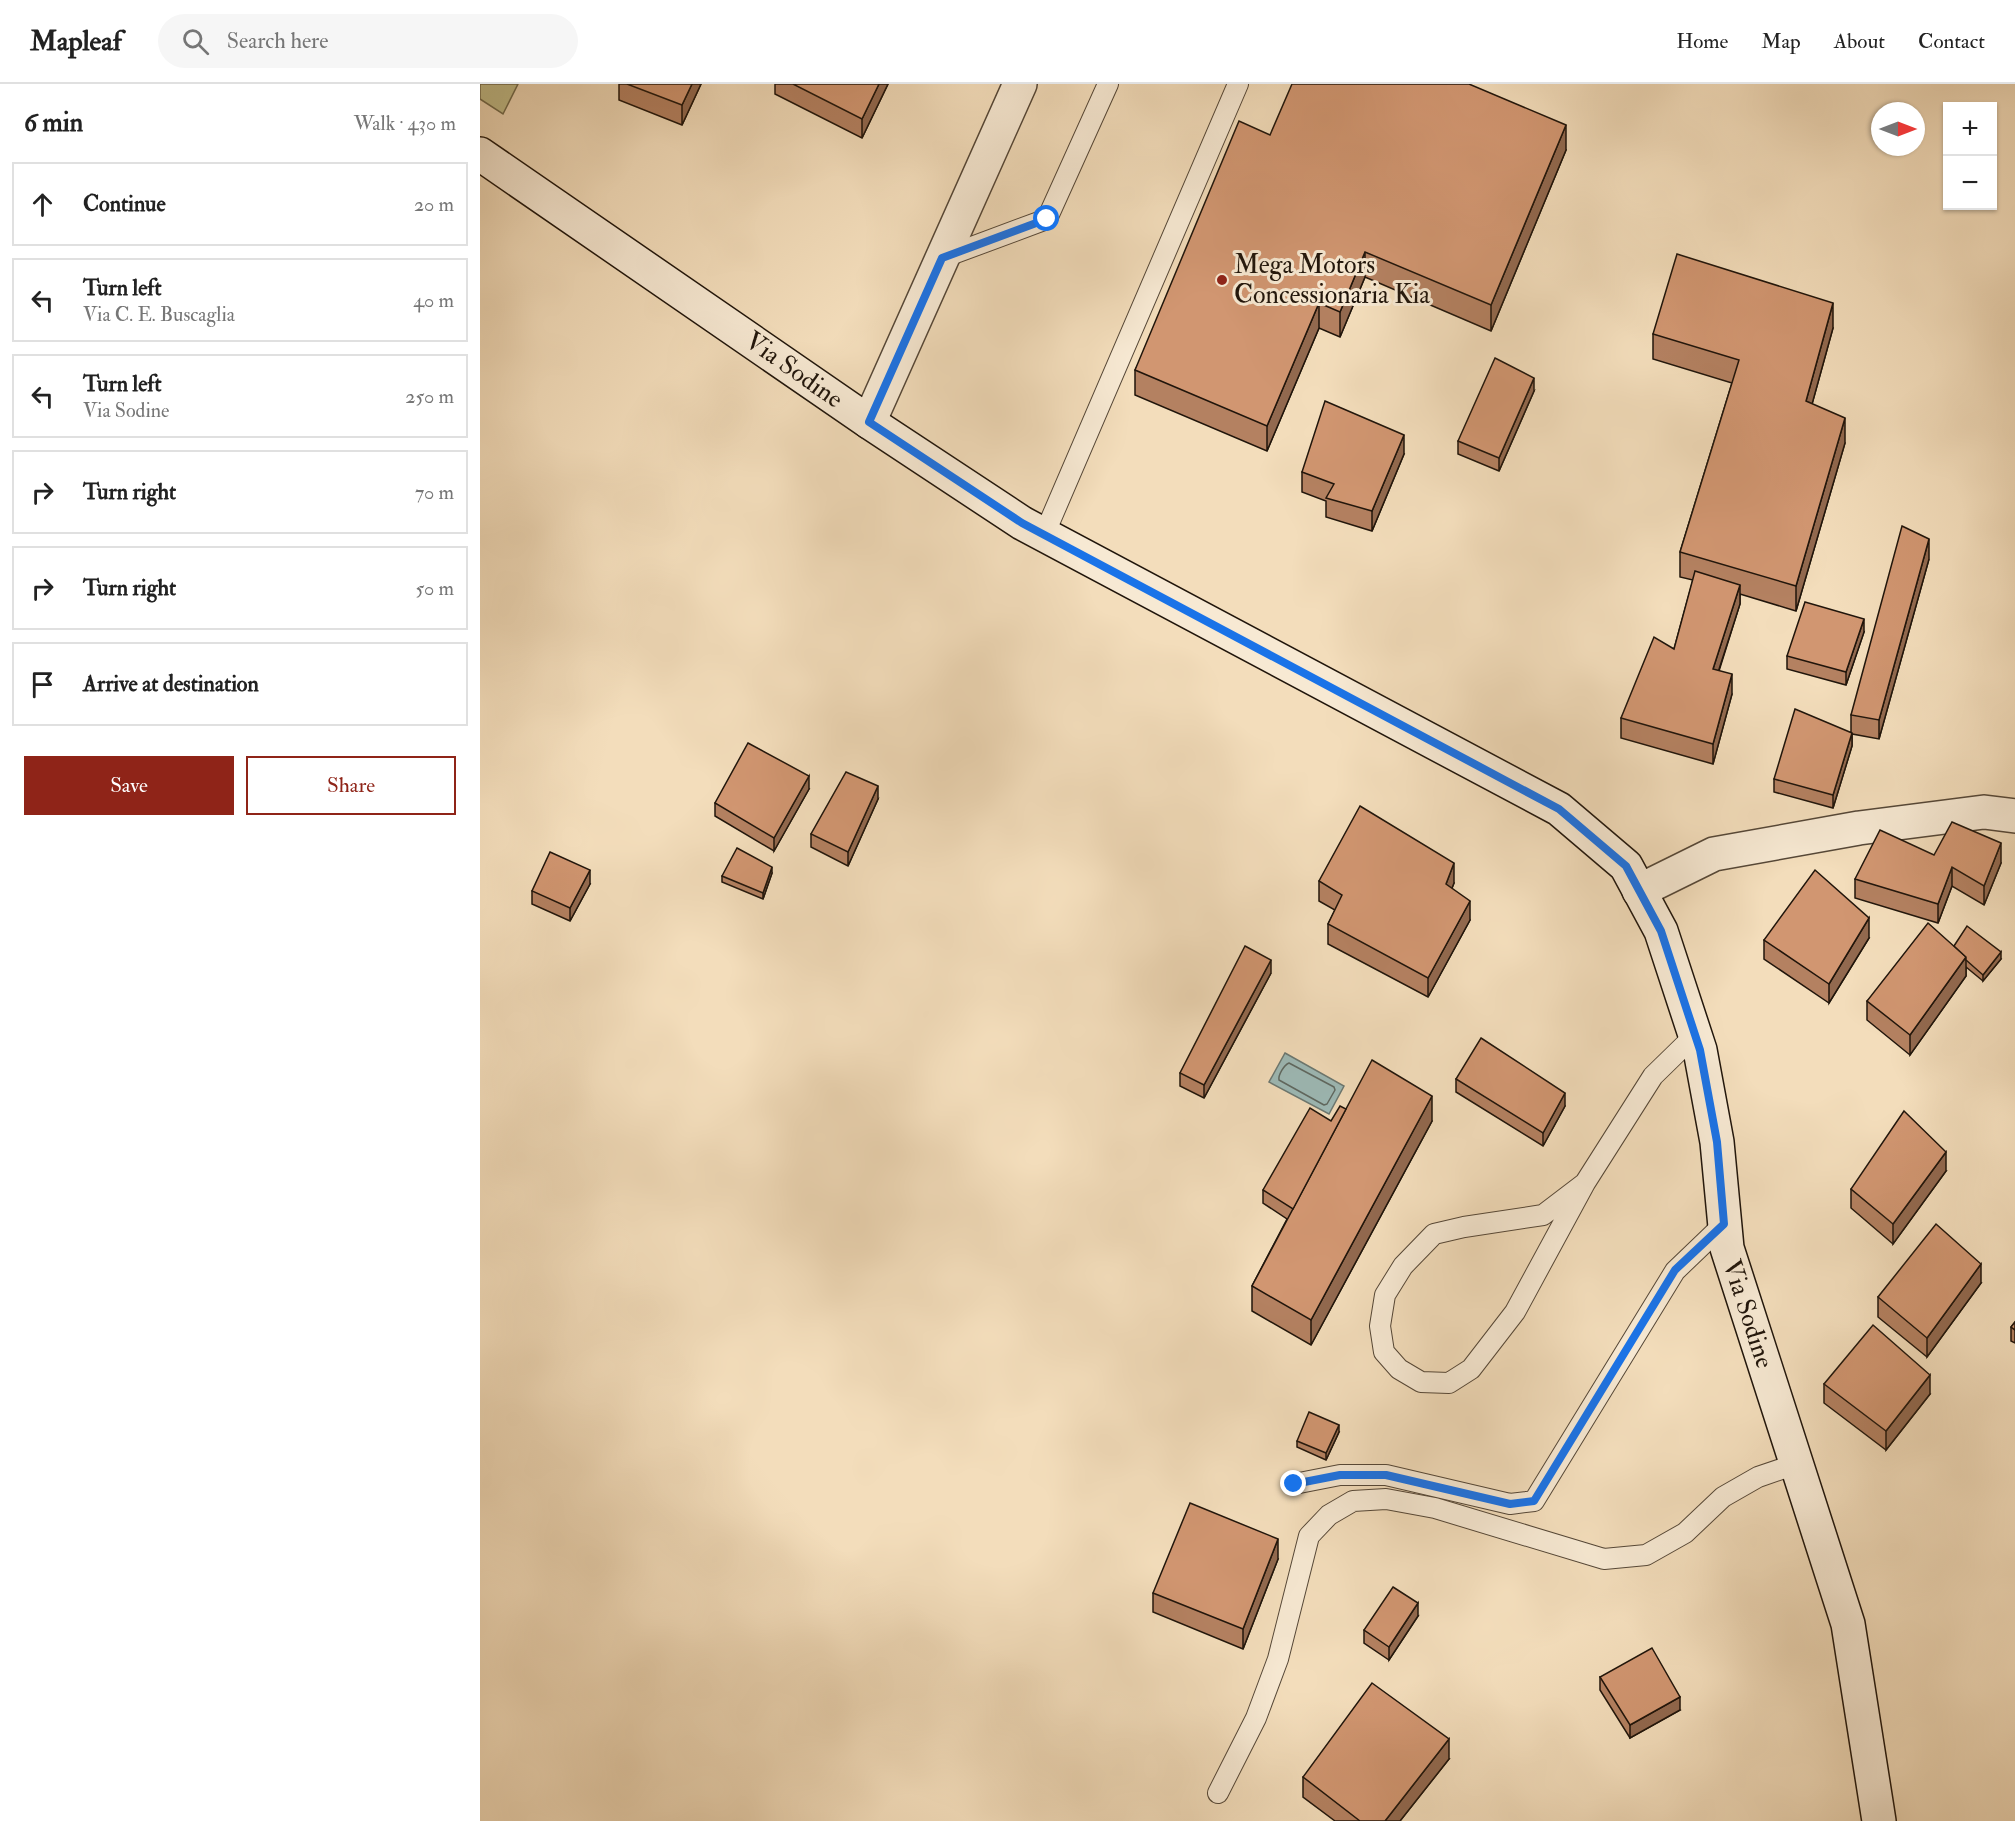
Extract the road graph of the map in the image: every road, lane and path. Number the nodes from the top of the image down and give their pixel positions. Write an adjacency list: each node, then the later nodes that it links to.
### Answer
1 (1020, 84): 5 (street)
2 (1108, 84): 5 (lane)
3 (1238, 84): 7 (lane)
4 (480, 154): 6 (street, Via Sodine)
5 (942, 258): 6 (street)
6 (869, 422): 7 (street, Via Sodine)
7 (1044, 535): 9 (street, Via Sodine)
8 (2015, 816): 9 (street)
9 (1639, 891): 10 (street, Via Sodine)
10 (1695, 1035): 11 (lane); 12 (street, Via Sodine)
11 (1585, 1183): 11 (lane)
12 (1724, 1224): 13 (street, Via Sodine); 14 (lane)
13 (1797, 1464): 15 (lane); 16 (street, Via Sodine)
14 (1294, 1484)
15 (1218, 1793)
16 (1879, 1821)

